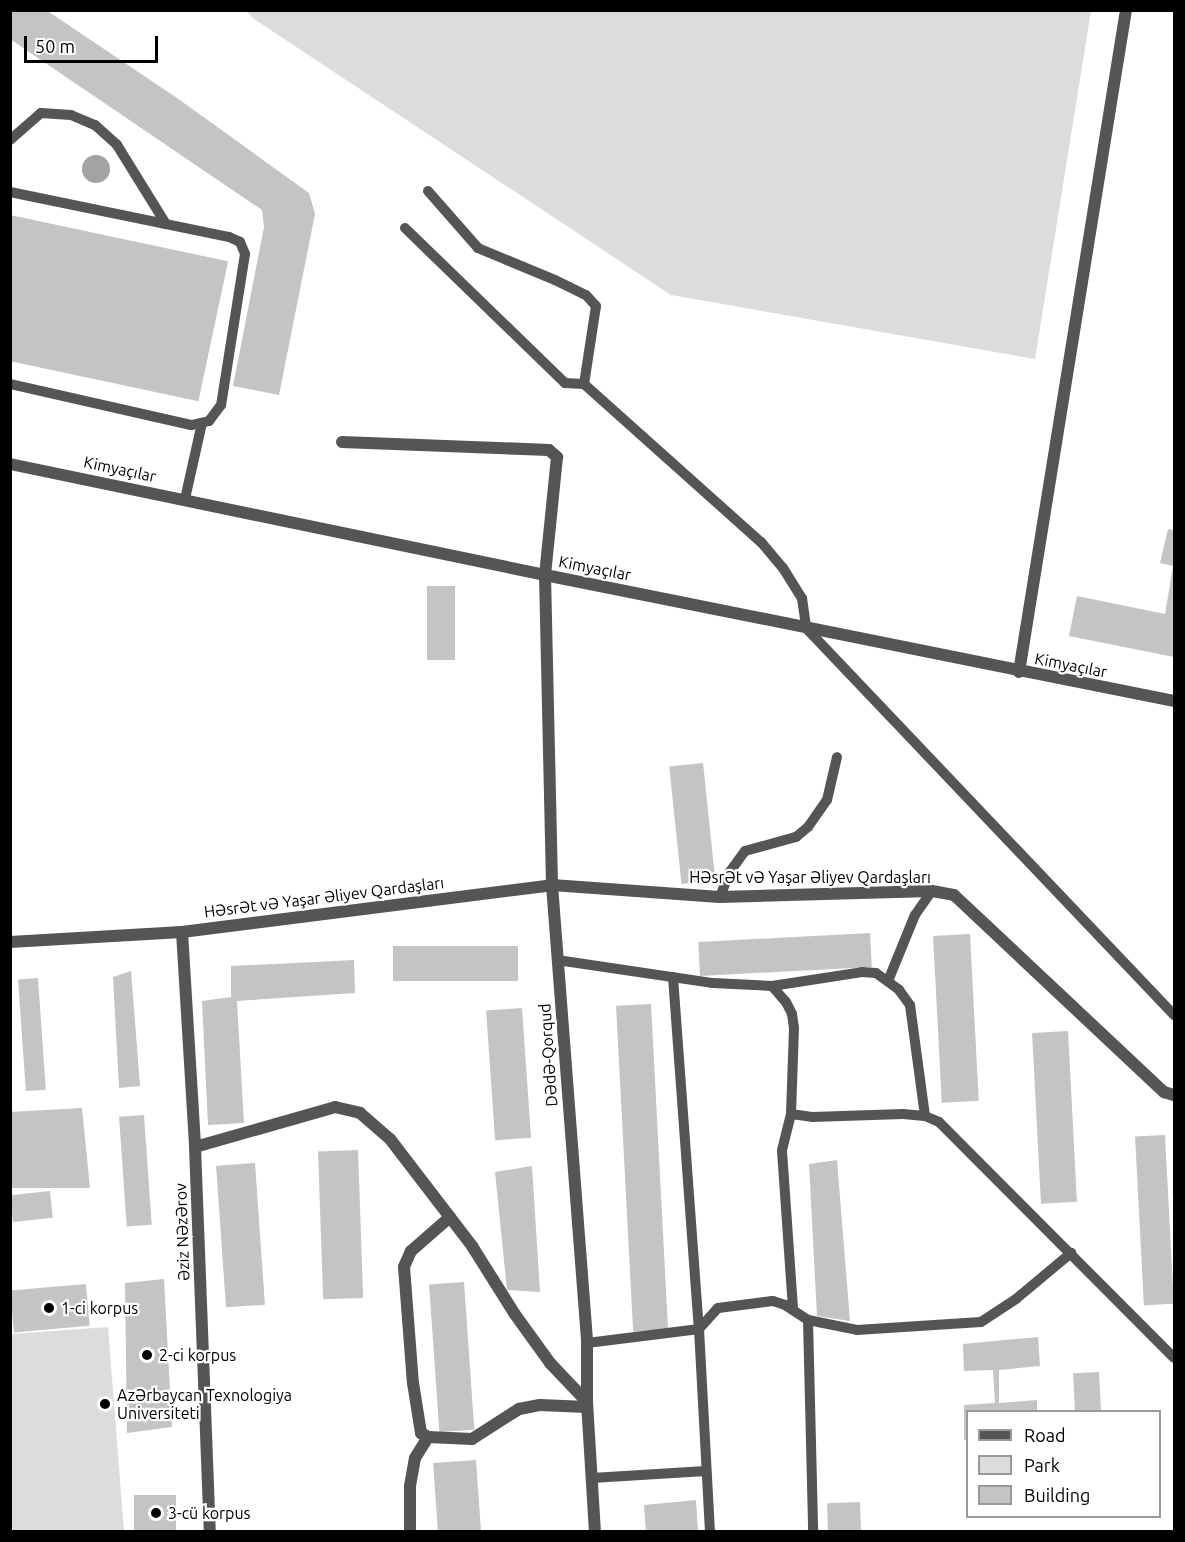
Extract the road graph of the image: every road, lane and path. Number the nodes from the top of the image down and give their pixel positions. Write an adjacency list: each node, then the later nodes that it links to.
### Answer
1 (1126, 10): 15 (street)
2 (10, 140): 5 (lane)
3 (428, 191): 8 (lane)
4 (10, 192): 5 (lane)
5 (166, 224): 9 (lane)
6 (405, 228): 8 (lane)
7 (10, 384): 9 (lane)
8 (584, 384): 14 (lane)
9 (202, 423): 12 (lane)
10 (342, 442): 13 (street, Dədə-Qorqud)
11 (10, 464): 12 (street, Kimyaçılar)
12 (185, 499): 13 (street, Kimyaçılar)
13 (545, 575): 14 (street, Kimyaçılar); 18 (street, Dədə-Qorqud)
14 (806, 628): 15 (street, Kimyaçılar); 27 (lane)
15 (1019, 672): 16 (street, Kimyaçılar)
16 (1174, 701)
17 (837, 757): 20 (lane)
18 (552, 885): 20 (street, Həsrət və Yaşar Əliyev Qardaşları); 21 (street, Həsrət və Yaşar Əliyev Qardaşları); 23 (street, Dədə-Qorqud)
19 (932, 891): 20 (street, Həsrət və Yaşar Əliyev Qardaşları); 25 (lane); 28 (street, Həsrət və Yaşar Əliyev Qardaşları)
20 (720, 897)
21 (182, 932): 22 (street, Həsrət və Yaşar Əliyev Qardaşları); 31 (street, Əziz Nəzərov)
22 (10, 942)
23 (557, 960): 24 (lane); 37 (street, Dədə-Qorqud)
24 (673, 977): 26 (lane); 36 (lane)
25 (888, 981): 26 (lane); 30 (lane)
26 (772, 986): 29 (lane)
27 (1174, 1015)
28 (1174, 1095)
29 (791, 1114): 30 (lane); 34 (lane)
30 (925, 1116): 33 (lane)
31 (195, 1147): 32 (street); 43 (street, Əziz Nəzərov)
32 (450, 1216): 39 (street); 40 (street)
33 (1071, 1253): 35 (lane); 38 (lane)
34 (793, 1310): 35 (lane); 36 (lane)
35 (808, 1320): 47 (lane)
36 (699, 1329): 37 (lane); 41 (lane)
37 (587, 1343): 39 (street, Dədə-Qorqud)
38 (1174, 1358)
39 (587, 1405): 40 (street); 42 (street, Dədə-Qorqud)
40 (428, 1437): 44 (street)
41 (706, 1471): 42 (lane); 46 (lane)
42 (592, 1478): 45 (street, Dədə-Qorqud)
43 (210, 1532)
44 (410, 1532)
45 (595, 1532)
46 (710, 1532)
47 (813, 1532)

